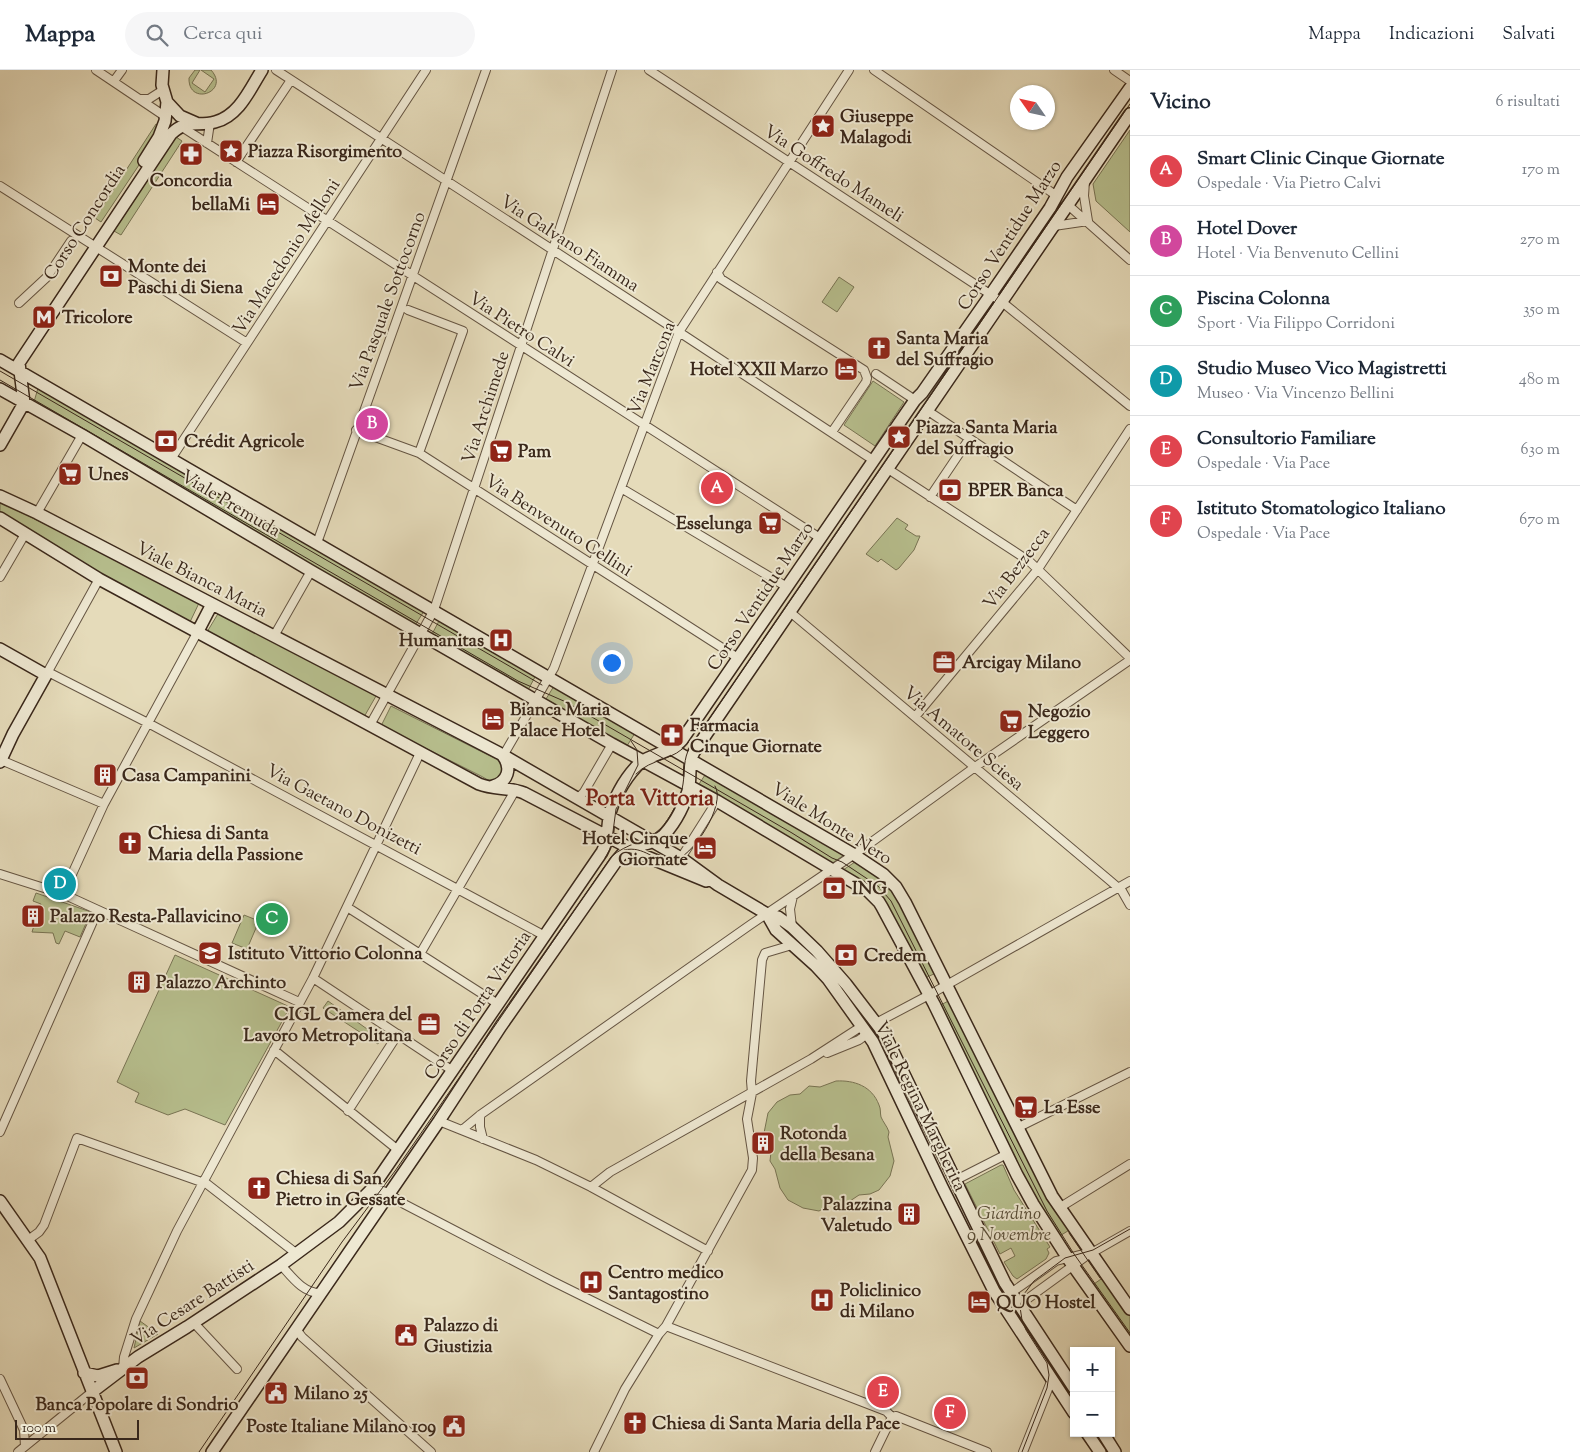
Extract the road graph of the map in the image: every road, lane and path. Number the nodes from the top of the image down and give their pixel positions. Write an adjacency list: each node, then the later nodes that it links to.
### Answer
1 (96, 70): 15 (street)
2 (122, 70): 15 (street)
3 (163, 70): 17 (street)
4 (262, 70): 23 (street)
5 (276, 70): 13 (street)
6 (426, 70): 25 (street, Via Macedonio Melloni)
7 (486, 70): 30 (street, Via Pasquale Sottocorno)
8 (612, 70): 38 (street, Via Archimede)
9 (649, 70): 28 (street, Via Goffredo Mameli)
10 (850, 70): 28 (street, Via Marcona)
11 (874, 70): 32 (street)
12 (1114, 70): 14 (street)
13 (291, 80): 25 (street, Via Galvano Fiamma); 27 (street)
14 (1130, 81)
15 (114, 82): 18 (street)
16 (1130, 88): 32 (street, Corso Ventidue Marzo)
17 (163, 90): 18 (street); 19 (street)
18 (141, 99): 21 (street)
19 (167, 102): 21 (street); 22 (street)
20 (1130, 114): 29 (street, Corso Ventidue Marzo)
21 (166, 117): 37 (street, Corso Concordia)
22 (196, 123): 23 (street); 24 (street)
23 (210, 123): 26 (street)
24 (182, 127): 26 (street, Via Pietro Calvi); 37 (street, Corso Concordia)
25 (382, 138): 30 (street, Via Galvano Fiamma); 33 (street, Via Macedonio Melloni)
26 (208, 143): 27 (street, Via Pietro Calvi)
27 (236, 162): 33 (street, Via Pietro Calvi)
28 (790, 162): 40 (street, Via Marcona); 42 (street, Via Goffredo Mameli)
29 (1085, 180): 32 (street, Corso Ventidue Marzo); 34 (street)
30 (446, 181): 38 (street, Via Galvano Fiamma); 41 (street, Via Pasquale Sottocorno)
31 (0, 186): 36 (street)
32 (1062, 200): 34 (street); 35 (street, Corso Ventidue Marzo); 42 (street, Corso Ventidue Marzo)
33 (328, 220): 41 (street, Via Pietro Calvi); 47 (street, Via Macedonio Melloni)
34 (1088, 222): 35 (street); 39 (street)
35 (1054, 226): 43 (street, Corso Ventidue Marzo)
36 (73, 238): 37 (street); 44 (street, Corso Concordia)
37 (94, 246): 47 (street); 49 (street, Corso Concordia); 50 (street, Corso Concordia)
38 (553, 250): 46 (street, Via Galvano Fiamma); 48 (street, Via Archimede)
39 (1130, 260)
40 (717, 272): 46 (street, Via Marcona); 60 (street)
41 (412, 275): 48 (street, Via Pietro Calvi); 59 (street, Via Pasquale Sottocorno)
42 (991, 295): 43 (street, Via Goffredo Mameli); 53 (street, Corso Ventidue Marzo)
43 (1002, 302): 55 (street, Via Goffredo Mameli); 56 (street, Corso Ventidue Marzo)
44 (19, 303)
45 (408, 310): 64 (street)
46 (679, 332): 57 (street, Via Marcona); 60 (street, Via Galvano Fiamma)
47 (247, 343): 65 (street, Via Macedonio Melloni)
48 (521, 346): 57 (street, Via Pietro Calvi); 68 (street, Via Archimede)
49 (2, 363): 50 (street, Viale Premuda)
50 (20, 372): 54 (street); 65 (street, Viale Premuda)
51 (876, 374): 53 (street)
52 (0, 389): 54 (street, Viale Premuda)
53 (915, 400): 66 (street)
54 (24, 403): 61 (street, Viale Premuda); 63 (street)
55 (1130, 406)
56 (928, 411): 62 (street); 67 (street)
57 (644, 425): 69 (street, Via Marcona); 76 (street, Via Pietro Calvi)
58 (1130, 429): 72 (street, Via Bezzecca)
59 (356, 430): 64 (street, Via Benvenuto Cellini); 77 (street, Via Pasquale Sottocorno)
60 (832, 432): 66 (street)
61 (82, 435): 73 (street); 80 (street, Viale Premuda)
62 (969, 439): 71 (street); 72 (street)
63 (0, 445)
64 (419, 454): 68 (street, Via Benvenuto Cellini)
65 (171, 459): 77 (street, Viale Premuda)
66 (873, 460): 67 (street); 76 (street, Corso Ventidue Marzo)
67 (888, 470): 71 (street); 86 (street, Corso Ventidue Marzo)
68 (474, 488): 78 (street, Via Benvenuto Cellini); 85 (street, Via Archimede)
69 (620, 488): 78 (street, Via Marcona); 83 (street)
70 (0, 496): 73 (street, Viale Bianca Maria)
71 (930, 497): 79 (street)
72 (1077, 510): 79 (street, Via Bezzecca)
73 (37, 513): 84 (street, Viale Bianca Maria)
74 (0, 518): 75 (street)
75 (25, 534): 81 (street); 82 (street)
76 (820, 538): 83 (street, Corso Ventidue Marzo)
77 (317, 543): 85 (street, Viale Premuda)
78 (593, 564): 91 (street, Via Benvenuto Cellini); 94 (street, Via Marcona)
79 (1038, 569): 92 (street); 97 (street, Via Bezzecca)
80 (311, 571): 88 (street, Viale Premuda); 89 (street)
81 (0, 577)
82 (99, 579): 87 (street); 93 (street)
83 (787, 587): 91 (street, Corso Ventidue Marzo)
84 (212, 604): 87 (street); 89 (street, Viale Bianca Maria)
85 (434, 610): 88 (street); 94 (street, Viale Premuda)
86 (790, 612): 97 (street, Via Amatore Sciesa); 104 (street, Corso Ventidue Marzo)
87 (197, 633): 98 (street); 99 (street)
88 (421, 634): 95 (street); 96 (street, Viale Premuda)
89 (274, 636): 95 (street, Viale Bianca Maria)
90 (0, 650): 93 (street, Via Gaetano Donizetti)
91 (738, 658): 101 (street, Corso Ventidue Marzo)
92 (1130, 659): 107 (street)
93 (47, 673): 98 (street, Via Gaetano Donizetti); 105 (street)
94 (548, 678): 96 (street, Via Marcona); 101 (street, Viale Premuda)
95 (386, 696): 99 (street); 103 (street, Viale Bianca Maria)
96 (536, 700): 100 (street, Viale Premuda); 103 (street, Via Marcona)
97 (915, 717): 107 (street, Via Amatore Sciesa)
98 (148, 723): 113 (street); 118 (street, Via Gaetano Donizetti)
99 (370, 725): 102 (street)
100 (612, 744): 106 (street, Viale Premuda); 111 (street)
101 (672, 748): 104 (street, Viale Monte Nero); 106 (street)
102 (420, 753): 109 (street); 118 (street, Via Cesare Battisti)
103 (503, 756): 109 (street); 111 (street, Viale Bianca Maria)
104 (690, 759): 108 (street); 120 (street, Viale Monte Nero)
105 (0, 761): 113 (street)
106 (644, 761): 108 (street); 115 (street)
107 (975, 767): 120 (street); 127 (street, Via Amatore Sciesa)
108 (689, 786): 112 (street); 117 (street)
109 (492, 787): 110 (street)
110 (516, 789): 114 (street); 128 (street)
111 (577, 799): 114 (street); 115 (street, Viale Bianca Maria)
112 (717, 801): 121 (street); 122 (street)
113 (104, 804): 129 (street)
114 (570, 816): 116 (street)
115 (609, 818): 116 (street, Corso di Porta Vittoria); 117 (street)
116 (606, 836): 119 (street); 136 (street, Corso di Porta Vittoria)
117 (654, 842): 119 (street); 121 (street)
118 (376, 846): 128 (street, Via Gaetano Donizetti); 132 (street, Via Cesare Battisti)
119 (630, 848): 124 (street); 153 (street, Corso di Porta Vittoria)
120 (853, 854): 122 (street); 140 (street, Viale Monte Nero)
121 (682, 858): 124 (street); 126 (street)
122 (833, 869): 130 (street); 141 (street)
123 (0, 874): 129 (street)
124 (687, 874): 126 (street)
125 (1130, 881): 127 (street)
126 (718, 885): 134 (street, Viale Regina Margherita)
127 (1118, 888): 131 (street, Via Amatore Sciesa); 140 (street)
128 (458, 890): 136 (street, Via Gaetano Donizetti); 138 (street)
129 (63, 894): 133 (street)
130 (793, 896): 134 (street); 135 (street)
131 (1130, 905)
132 (347, 907): 138 (street); 139 (street, Via Cesare Battisti)
133 (98, 910): 142 (street); 156 (street)
134 (767, 914): 135 (street, Viale Regina Margherita); 137 (street, Viale Regina Margherita); 152 (street)
135 (792, 927): 144 (street, Viale Regina Margherita)
136 (545, 936): 143 (street, Corso di Porta Vittoria)
137 (792, 945): 145 (street, Viale Regina Margherita); 150 (street)
138 (420, 954): 143 (street)
139 (313, 978): 142 (street, Via Cesare Battisti); 146 (street)
140 (946, 984): 141 (street); 154 (street, Viale Monte Nero)
141 (929, 995): 144 (street); 159 (street)
142 (300, 1002): 147 (street, Via Cesare Battisti)
143 (498, 1004): 148 (street, Corso di Porta Vittoria)
144 (876, 1022): 145 (street); 161 (street, Viale Regina Margherita)
145 (865, 1030): 150 (street); 164 (street, Viale Regina Margherita)
146 (398, 1034): 148 (street); 151 (street)
147 (274, 1050): 151 (street); 162 (street, Via Cesare Battisti)
148 (453, 1071): 158 (street, Corso di Porta Vittoria)
149 (1130, 1072): 154 (street)
150 (752, 1093): 163 (street); 172 (street)
151 (348, 1111): 158 (street)
152 (480, 1115): 155 (street); 157 (street)
153 (438, 1122): 155 (street); 166 (street, Corso di Porta Vittoria)
154 (1017, 1128): 168 (street, Viale Monte Nero)
155 (462, 1130): 157 (street)
156 (0, 1132)
157 (483, 1139): 163 (street)
158 (398, 1150): 165 (street, Corso di Porta Vittoria)
159 (1007, 1154): 161 (street); 174 (street)
160 (1130, 1164): 168 (street)
161 (954, 1180): 164 (street); 177 (street, Viale Regina Margherita)
162 (203, 1182): 170 (street); 173 (street); 187 (street, Via Cesare Battisti)
163 (591, 1187): 172 (street)
164 (942, 1187): 178 (street, Viale Regina Margherita)
165 (370, 1191): 166 (street); 173 (street, Corso di Porta Vittoria)
166 (389, 1194): 176 (street, Corso di Porta Vittoria); 185 (street)
167 (0, 1201): 170 (street)
168 (1059, 1208): 171 (street, Viale Monte Nero)
169 (1130, 1231): 171 (street)
170 (28, 1240): 189 (street)
171 (1095, 1250): 174 (street); 180 (street, Viale Monte Nero)
172 (708, 1251): 183 (street)
173 (297, 1254): 175 (street, Via Cesare Battisti)
174 (1070, 1262): 177 (street); 179 (street); 186 (street)
175 (281, 1265): 176 (street); 182 (street, Via Cesare Battisti)
176 (320, 1293): 184 (street)
177 (1011, 1293): 178 (street); 179 (street, Viale Regina Margherita)
178 (1000, 1301): 181 (street, Viale Regina Margherita)
179 (1019, 1305): 181 (street); 190 (street, Viale Regina Margherita)
180 (1130, 1309)
181 (1008, 1313): 192 (street, Viale Regina Margherita)
182 (194, 1322): 187 (street, Via Cesare Battisti); 188 (street)
183 (666, 1326): 185 (street); 196 (street)
184 (296, 1329): 202 (street); 203 (street)
185 (659, 1334): 204 (street)
186 (1130, 1346)
187 (123, 1368): 189 (street, Via Cesare Battisti); 194 (street, Via Cesare Battisti)
188 (237, 1369)
189 (84, 1373): 194 (street)
190 (1064, 1374): 192 (street); 193 (street, Viale Regina Margherita)
191 (0, 1378): 199 (street)
192 (1053, 1381): 195 (street, Viale Regina Margherita); 207 (street)
193 (1070, 1382)
194 (92, 1392): 199 (street); 201 (street)
195 (1070, 1406)
196 (892, 1416): 205 (street); 206 (street)
197 (1091, 1437): 208 (street)
198 (1106, 1437): 209 (street)
199 (26, 1446): 200 (street)
200 (18, 1452)
201 (116, 1452)
202 (212, 1452)
203 (431, 1452)
204 (594, 1452)
205 (875, 1452)
206 (987, 1452)
207 (1023, 1452)
208 (1100, 1452)
209 (1116, 1452)

